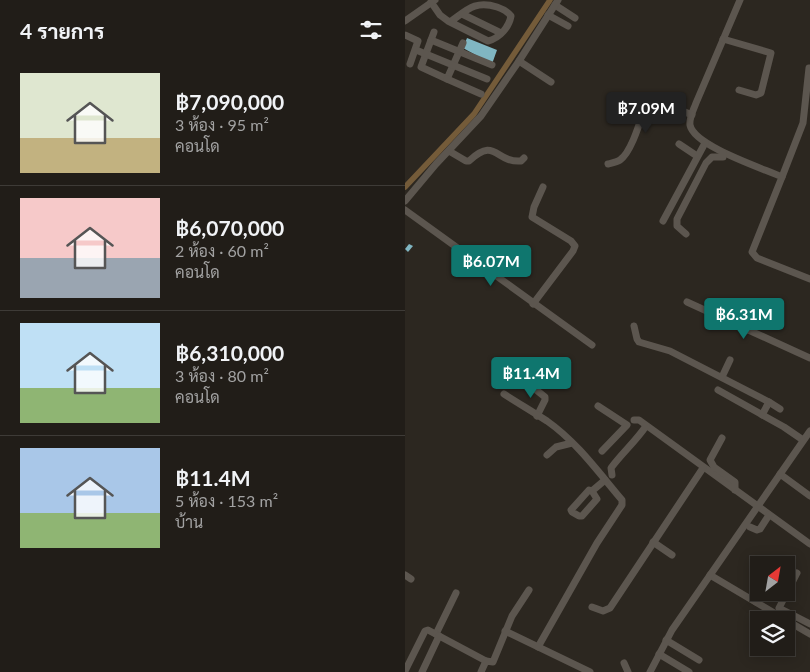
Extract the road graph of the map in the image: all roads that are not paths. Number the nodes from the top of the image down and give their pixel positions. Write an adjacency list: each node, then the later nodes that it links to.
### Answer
1 (740, 0): 12 (street)
2 (433, 1): 7 (street); 8 (street)
3 (556, 2): 5 (street); 6 (street)
4 (462, 14): 8 (street); 10 (street); 10 (street)
5 (548, 15): 9 (street); 17 (street)
6 (575, 18)
7 (405, 21)
8 (450, 22): 10 (street)
9 (569, 26)
10 (501, 33)
11 (405, 35): 14 (street)
12 (723, 39): 25 (street); 27 (street)
13 (463, 43): 15 (street)
14 (416, 50): 16 (street); 18 (street)
15 (459, 52): 16 (street); 19 (street); 20 (street)
16 (426, 54): 19 (street); 23 (street)
17 (519, 61): 24 (street); 30 (street)
18 (410, 64)
19 (453, 65): 22 (street); 23 (street)
20 (492, 65)
21 (809, 68): 35 (street)
22 (487, 78)
23 (447, 79): 26 (street)
24 (551, 82)
25 (739, 90)
26 (481, 94)
27 (692, 115): 28 (street); 34 (street)
28 (705, 143): 31 (street); 32 (street)
29 (679, 144): 32 (street)
30 (449, 151): 33 (street); 37 (street)
31 (723, 152): 35 (street); 40 (street)
32 (697, 156): 39 (street)
33 (524, 158)
34 (608, 164)
35 (782, 177): 41 (street)
36 (543, 187): 43 (street)
37 (405, 201)
38 (405, 210): 43 (street)
39 (663, 221)
40 (686, 234)
41 (810, 280)
42 (687, 302): 46 (street)
43 (533, 304): 47 (street)
44 (764, 309): 46 (street)
45 (634, 326): 51 (street)
46 (748, 330): 48 (street)
47 (592, 346)
48 (810, 358)
49 (730, 360): 51 (street)
50 (515, 373): 58 (street)
51 (721, 377): 54 (street)
52 (718, 390): 57 (street)
53 (504, 394): 58 (street)
54 (769, 402): 56 (street); 57 (street)
55 (598, 406): 66 (street)
56 (780, 409)
57 (762, 415): 63 (street)
58 (537, 416): 64 (street)
59 (634, 420): 60 (street)
60 (646, 426): 67 (street); 69 (street)
61 (810, 431): 63 (street)
62 (722, 438): 71 (street)
63 (803, 440): 68 (street)
64 (572, 443): 65 (street); 66 (street)
65 (547, 455)
66 (593, 464): 70 (street)
67 (703, 468): 71 (street); 77 (street)
68 (780, 474): 73 (street); 74 (street)
69 (612, 475)
70 (605, 480): 72 (street); 93 (street)
71 (735, 490): 74 (street)
72 (592, 491)
73 (810, 496)
74 (758, 507): 75 (street); 81 (street)
75 (769, 515): 76 (street); 78 (street)
76 (751, 527)
77 (653, 542): 79 (street); 85 (street)
78 (810, 544)
79 (672, 555)
80 (797, 573): 87 (street)
81 (710, 575): 84 (street); 92 (street)
82 (529, 590): 89 (street)
83 (456, 593): 91 (street)
84 (756, 602): 86 (street)
85 (592, 608)
86 (771, 611)
87 (810, 624)
88 (795, 625): 90 (street)
89 (505, 632): 93 (street); 96 (street)
90 (810, 634)
91 (438, 635): 96 (street); 98 (street); 99 (street)
92 (666, 640): 94 (street); 95 (street)
93 (538, 647): 101 (street)
94 (659, 654): 103 (street); 104 (street)
95 (699, 660)
96 (486, 662): 100 (street)
97 (624, 662): 102 (street)
98 (405, 671)
99 (421, 672)
100 (481, 672)
101 (590, 672)
102 (628, 672)
103 (650, 672)
104 (689, 672)

